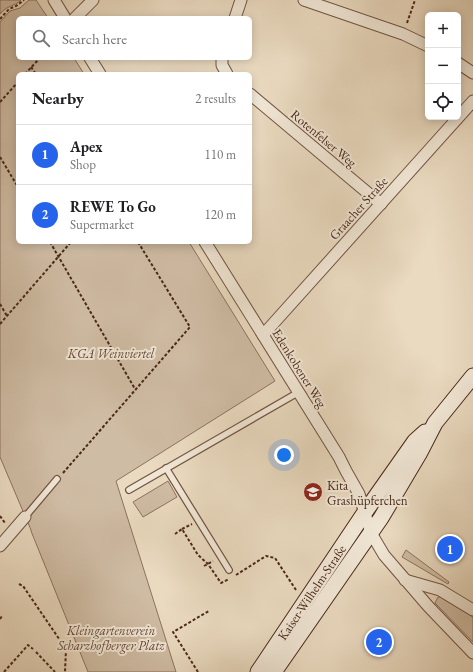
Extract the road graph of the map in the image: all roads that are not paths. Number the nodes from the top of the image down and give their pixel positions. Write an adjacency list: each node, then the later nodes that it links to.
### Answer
1 (54, 0): 5 (street)
2 (93, 0): 6 (street)
3 (241, 0): 7 (street)
4 (304, 0): 8 (street)
5 (64, 16)
6 (77, 16)
7 (236, 16)
8 (425, 45)
9 (91, 60): 12 (street)
10 (222, 60): 13 (street)
11 (461, 66): 14 (street)
12 (99, 72)
13 (226, 72)
14 (473, 73)
15 (252, 96): 17 (street, Rotenfelser Weg)
16 (473, 101): 17 (street, Graacher Straße)
17 (381, 204): 19 (street, Graacher Straße)
18 (206, 244): 19 (street, Edenkobener Weg)
19 (263, 335): 21 (street, Edenkobener Weg)
20 (473, 376): 22 (main road, Kaiser-Wilhelm-Straße)
21 (299, 392): 23 (lane); 26 (street, Edenkobener Weg)
22 (435, 423): 26 (main road, Kaiser-Wilhelm-Straße); 28 (main road, Kaiser-Wilhelm-Straße)
23 (166, 468): 25 (lane); 30 (lane)
24 (57, 479): 27 (lane)
25 (129, 490)
26 (365, 512): 28 (street); 34 (main road, Kaiser-Wilhelm-Straße)
27 (25, 517): 29 (street)
28 (371, 533): 31 (street); 35 (main road, Kaiser-Wilhelm-Straße)
29 (0, 546)
30 (229, 570)
31 (405, 580): 32 (street); 33 (street)
32 (473, 610)
33 (473, 653)
34 (258, 672)
35 (274, 672)

